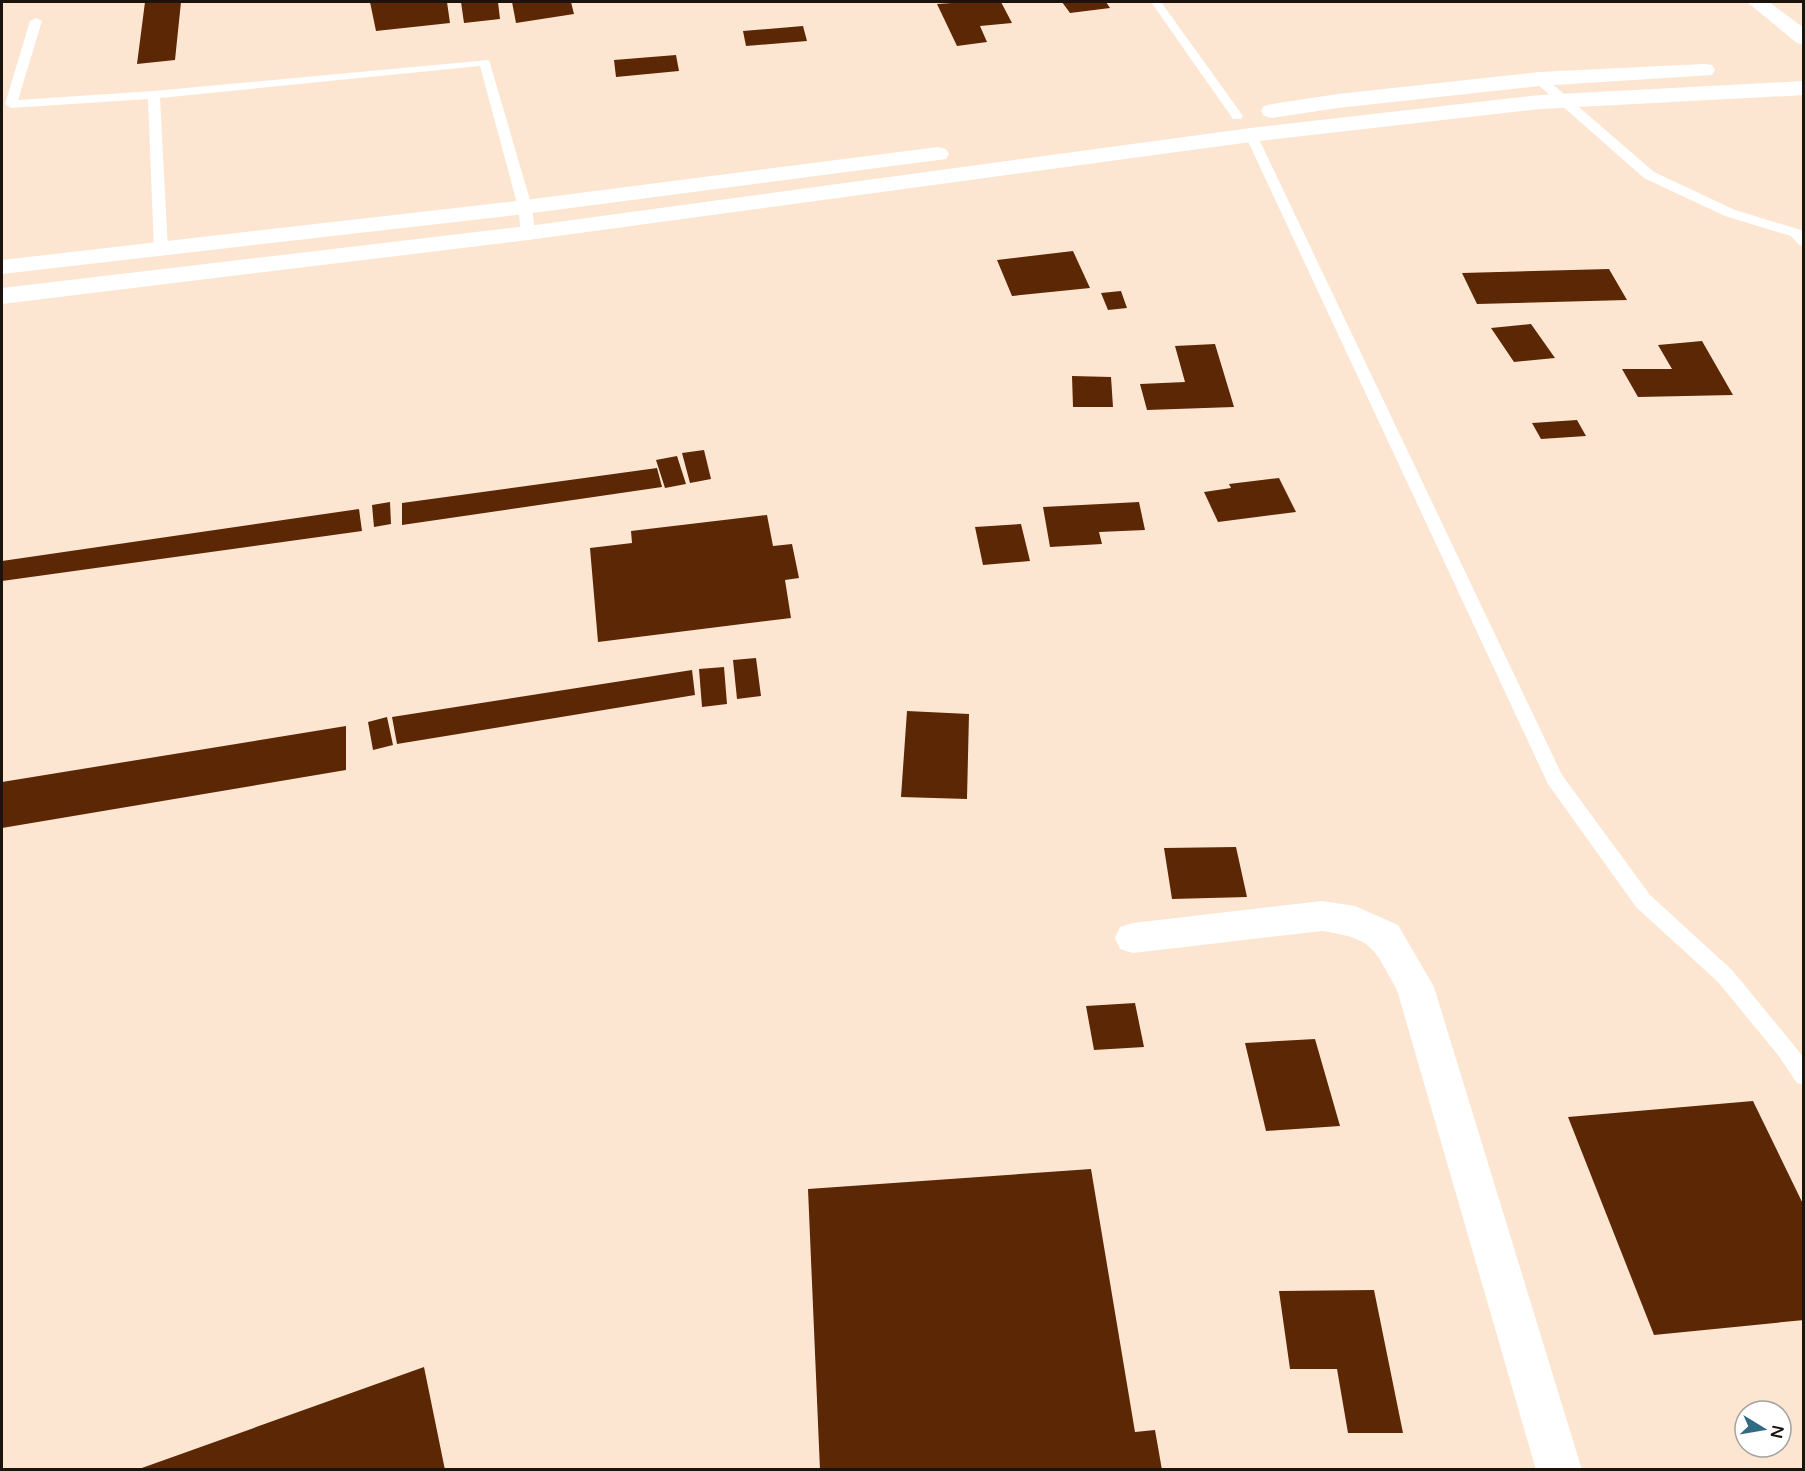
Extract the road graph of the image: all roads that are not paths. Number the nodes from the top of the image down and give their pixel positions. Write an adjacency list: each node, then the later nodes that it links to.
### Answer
1 (1155, 2): 10 (lane)
2 (1757, 2): 4 (street)
3 (36, 21): 8 (lane)
4 (1803, 39)
5 (1723, 69): 6 (street)
6 (1539, 79): 9 (lane); 10 (street)
7 (1803, 88): 9 (street)
8 (154, 95): 13 (lane); 16 (lane)
9 (1565, 101): 10 (street); 15 (lane)
10 (1244, 126): 11 (street); 14 (street); 20 (lane)
11 (1059, 139)
12 (964, 151): 13 (street)
13 (525, 207): 14 (lane); 16 (street)
14 (528, 233): 18 (street)
15 (1803, 242)
16 (161, 250): 17 (street)
17 (2, 267)
18 (2, 296)
19 (1133, 938): 21 (street)
20 (1803, 1076)
21 (1559, 1470)

